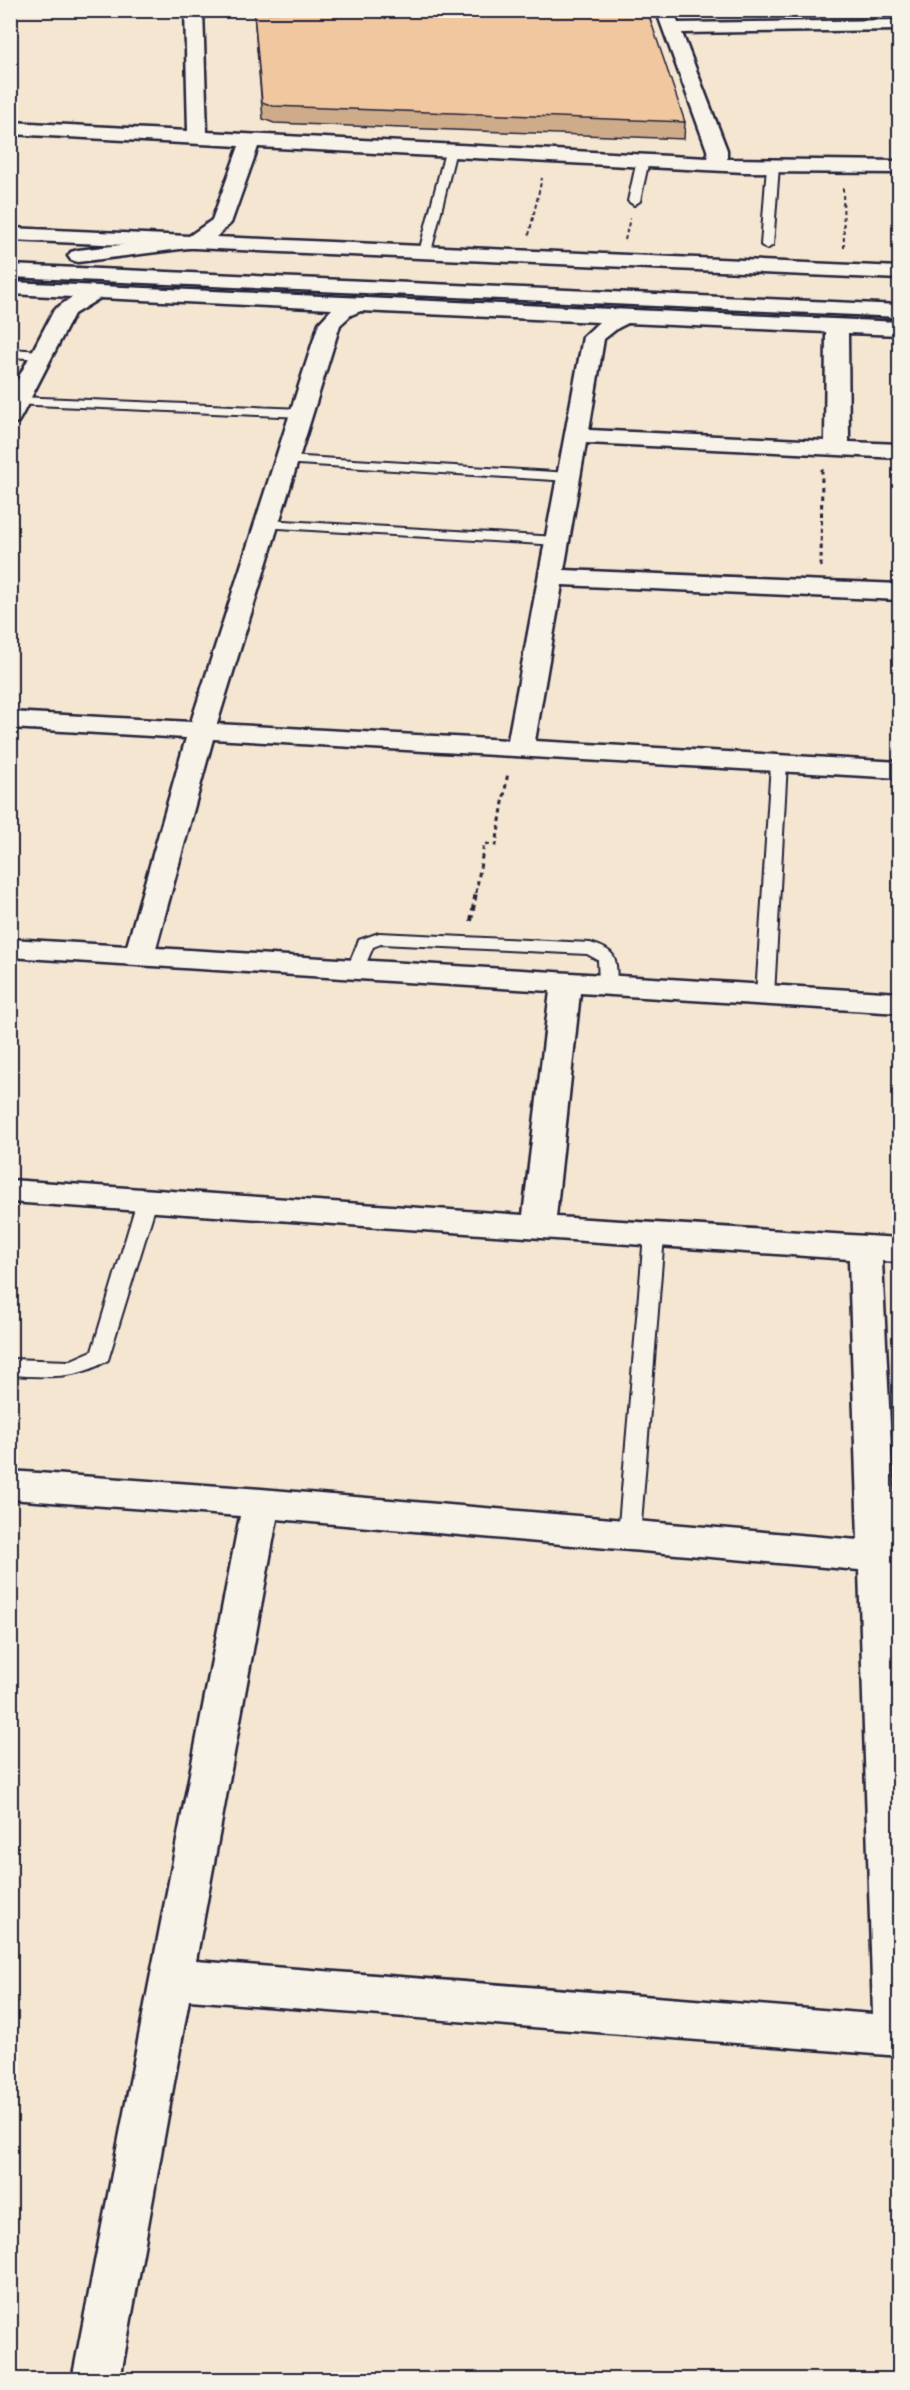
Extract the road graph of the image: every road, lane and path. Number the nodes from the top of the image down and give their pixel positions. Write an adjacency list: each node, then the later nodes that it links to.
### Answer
1 (194, 10): 6 (street)
2 (665, 10): 4 (street)
3 (900, 25): 4 (street)
4 (672, 28): 11 (street)
5 (10, 128): 6 (street)
6 (198, 138): 7 (street)
7 (251, 140): 8 (street); 16 (street)
8 (450, 150): 9 (street); 21 (lane)
9 (547, 155): 10 (street); 24 (path)
10 (643, 160): 11 (street); 15 (lane)
11 (715, 164): 12 (street)
12 (773, 166): 13 (street); 20 (lane)
13 (843, 166): 14 (street); 26 (path)
14 (900, 167)
15 (634, 201): 25 (path)
16 (221, 223): 18 (street); 19 (street)
17 (10, 234): 18 (street)
18 (189, 243): 19 (street); 23 (street)
19 (244, 245): 21 (street)
20 (767, 245)
21 (424, 252): 24 (street)
22 (10, 253): 23 (street)
23 (78, 256): 31 (street)
24 (524, 257): 25 (street)
25 (620, 261): 26 (street)
26 (845, 270): 29 (street)
27 (10, 271): 28 (street)
28 (36, 272): 32 (street); 36 (street)
29 (900, 273)
30 (10, 288): 33 (street)
31 (900, 292)
32 (166, 297): 33 (street); 34 (street)
33 (60, 300): 46 (street)
34 (303, 302): 35 (street); 41 (street)
35 (359, 304): 38 (street); 41 (street)
36 (810, 307): 37 (street); 40 (street)
37 (900, 311)
38 (563, 313): 39 (street); 44 (street)
39 (626, 316): 40 (street); 44 (street)
40 (717, 320): 42 (street)
41 (330, 323): 48 (street)
42 (837, 326): 43 (street); 50 (street)
43 (900, 329)
44 (594, 337): 49 (street)
45 (10, 353): 46 (lane)
46 (42, 355): 47 (street)
47 (14, 409): 48 (lane)
48 (302, 413): 52 (street)
49 (577, 436): 50 (street); 53 (street)
50 (830, 448): 51 (street); 57 (path)
51 (900, 451)
52 (287, 460): 53 (lane); 54 (street)
53 (570, 477): 55 (street)
54 (267, 524): 55 (lane); 60 (street)
55 (558, 541): 56 (street)
56 (552, 577): 57 (street); 61 (street)
57 (820, 591): 58 (street)
58 (900, 592)
59 (10, 720): 60 (street)
60 (202, 729): 61 (street); 66 (street)
61 (516, 747): 62 (street); 64 (path)
62 (779, 763): 63 (street); 70 (lane)
63 (900, 770)
64 (467, 942): 67 (lane); 69 (lane)
65 (10, 948): 66 (street)
66 (139, 956): 67 (street)
67 (356, 969): 68 (street)
68 (567, 981): 69 (street); 74 (street)
69 (608, 984): 70 (street)
70 (765, 995): 71 (street)
71 (900, 1003)
72 (10, 1191): 73 (street)
73 (147, 1201): 74 (street); 77 (lane)
74 (538, 1228): 75 (street)
75 (654, 1236): 76 (street); 80 (lane)
76 (882, 1249): 81 (street)
77 (10, 1367)
78 (10, 1485): 79 (street)
79 (261, 1503): 80 (street); 83 (street)
80 (629, 1536): 81 (street)
81 (878, 1557): 82 (street)
82 (890, 1663): 84 (street)
83 (172, 1979): 84 (street); 85 (street)
84 (898, 2036)
85 (96, 2379)

